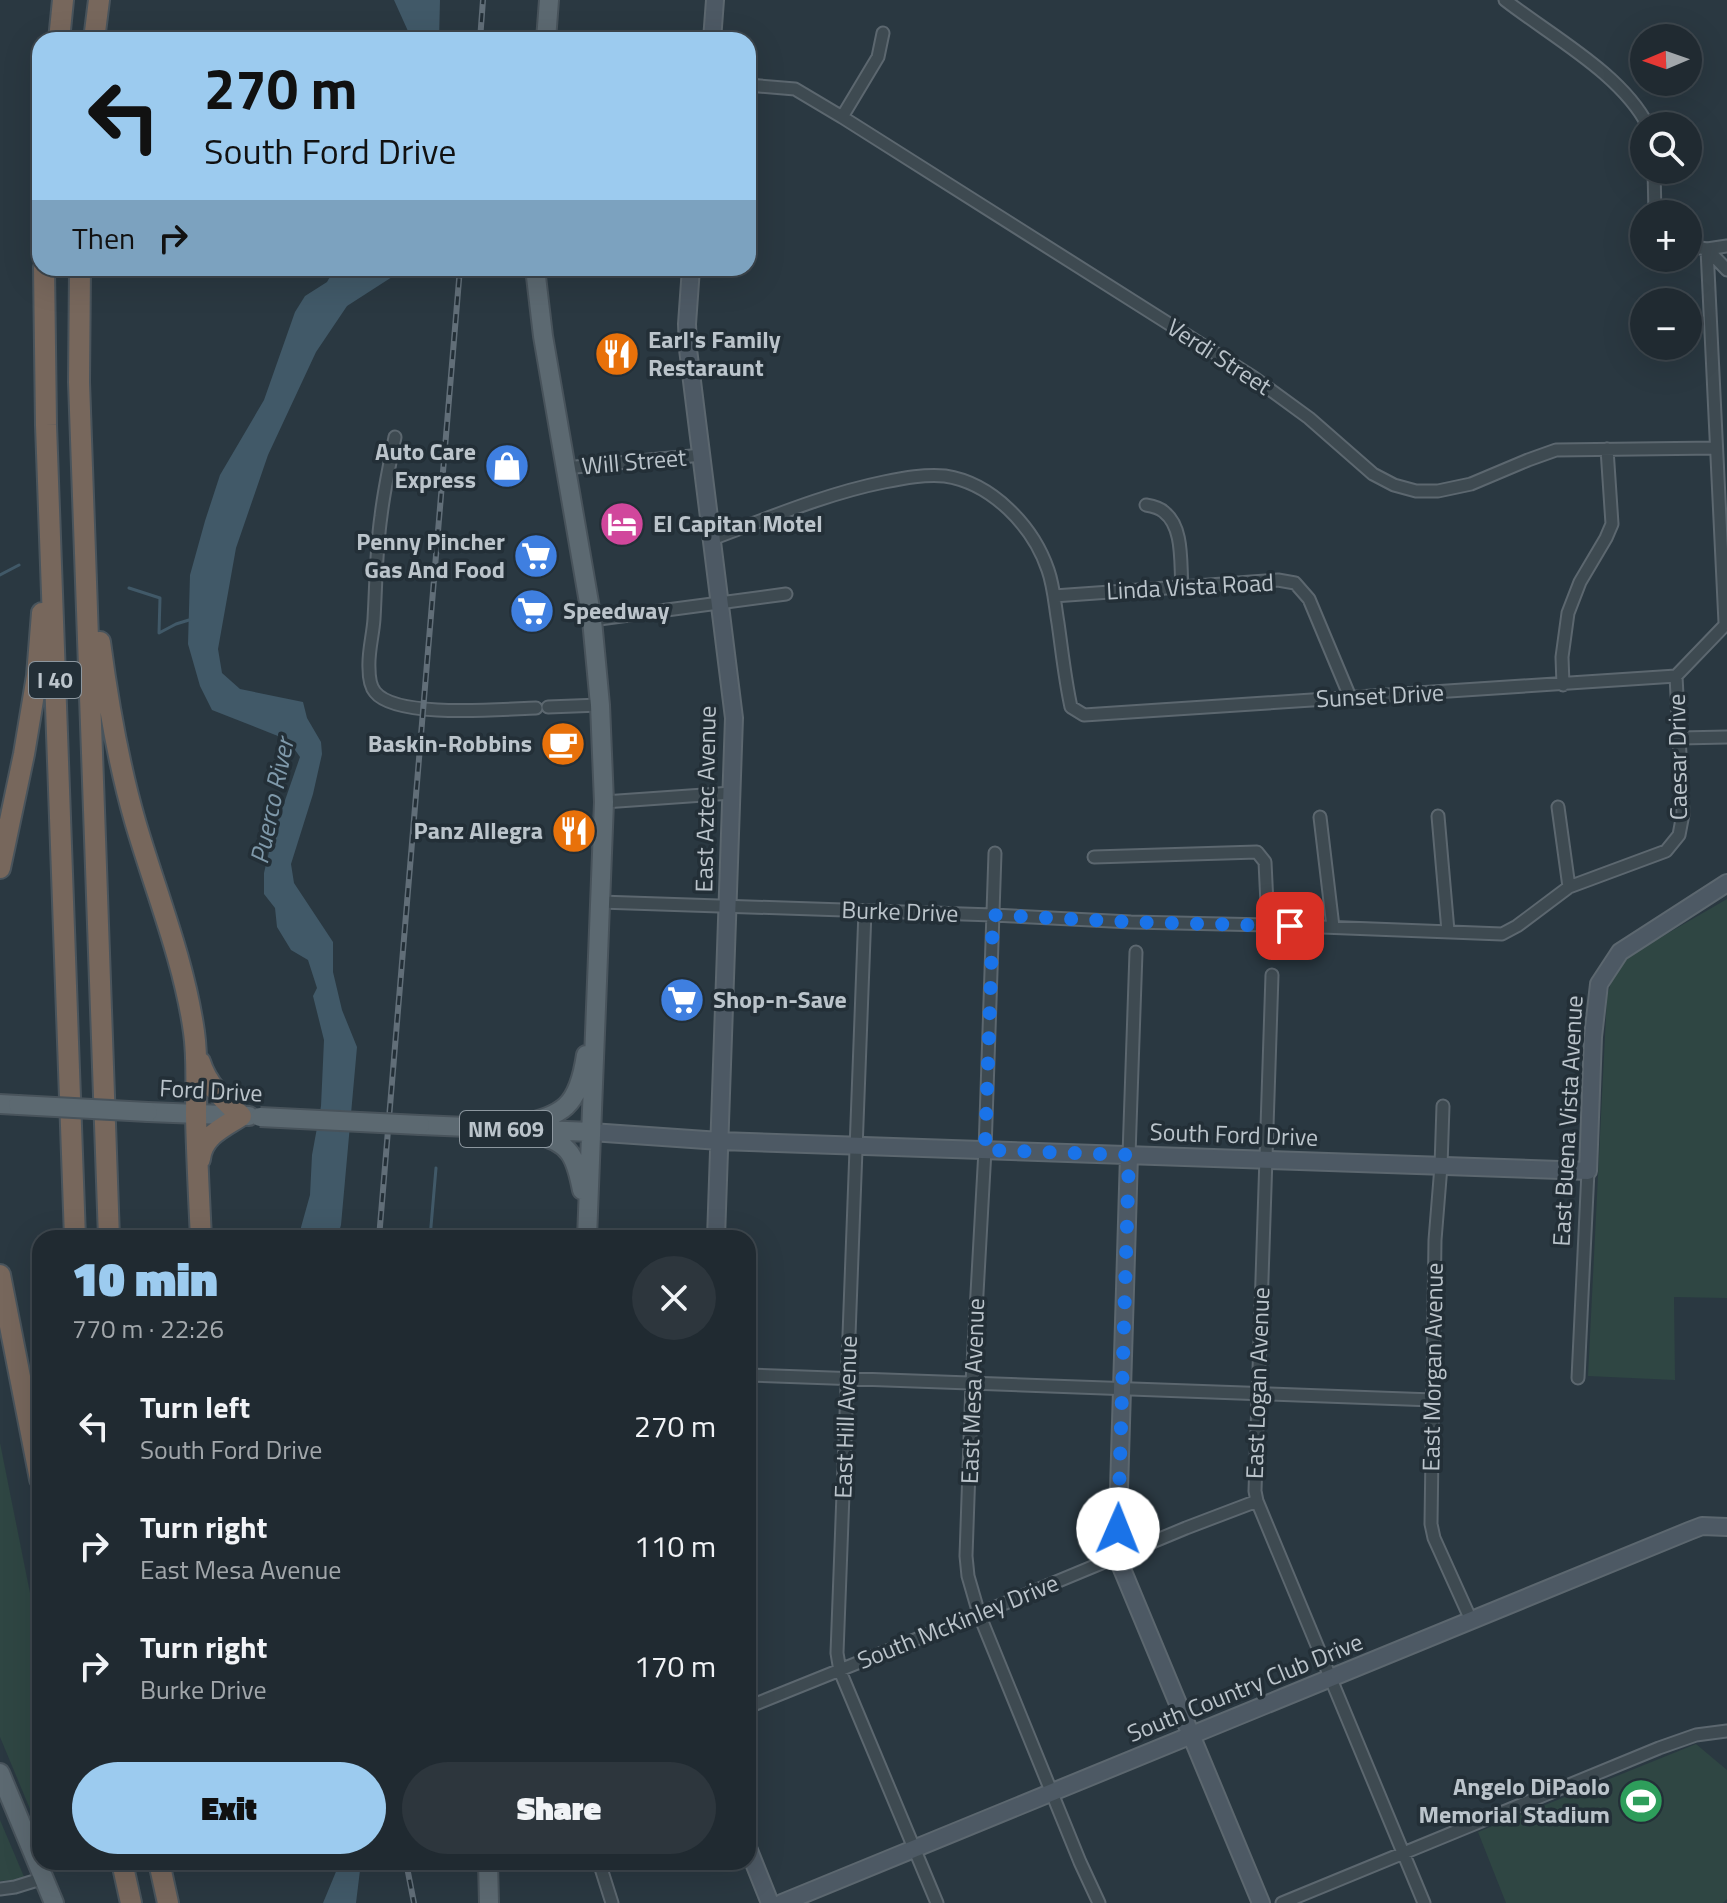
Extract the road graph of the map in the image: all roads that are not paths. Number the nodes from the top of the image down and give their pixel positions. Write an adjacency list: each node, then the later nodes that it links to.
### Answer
1 (63, 0): 6 (highway)
2 (99, 0): 7 (highway)
3 (549, 0): 8 (main road)
4 (715, 0): 9 (main road)
5 (1505, 0): 12 (street)
6 (60, 32)
7 (95, 32)
8 (547, 32)
9 (713, 32)
10 (883, 33): 13 (street)
11 (756, 86): 13 (street, Verdi Street)
12 (1641, 112)
13 (842, 117): 25 (street, Verdi Street)
14 (1727, 246): 16 (street)
15 (1702, 248): 16 (street)
16 (1707, 249): 17 (street); 24 (street)
17 (1727, 270)
18 (44, 276): 22 (highway, I 40)
19 (80, 276): 28 (highway, I 40)
20 (536, 276): 27 (main road)
21 (690, 276): 26 (main road, East Aztec Avenue)
22 (46, 425): 50 (highway); 78 (highway, I 40)
23 (395, 437): 40 (street)
24 (1716, 448): 25 (street, Verdi Street); 36 (street)
25 (1607, 449): 38 (street)
26 (702, 455): 27 (street, Will Street); 30 (main road, East Aztec Avenue)
27 (565, 468): 35 (main road)
28 (84, 482): 63 (highway); 79 (highway, I 40)
29 (1146, 505): 31 (street)
30 (712, 539): 33 (street); 34 (main road, East Aztec Avenue)
31 (1182, 586): 33 (street, Linda Vista Road); 39 (street, Linda Vista Road)
32 (786, 594): 34 (street)
33 (1054, 596): 39 (street, Sunset Drive)
34 (721, 602): 35 (street); 43 (main road, East Aztec Avenue)
35 (592, 620): 40 (main road)
36 (1726, 623): 37 (street, Caesar Drive)
37 (1676, 676): 38 (street, Sunset Drive); 42 (street, Caesar Drive)
38 (1563, 685): 39 (street, Sunset Drive)
39 (1350, 697)
40 (600, 705): 44 (main road)
41 (1727, 737): 42 (street)
42 (1680, 738): 52 (street, Caesar Drive)
43 (732, 793): 44 (street); 54 (main road, East Aztec Avenue)
44 (604, 802): 53 (main road)
45 (1558, 807): 52 (street)
46 (1438, 816): 59 (street)
47 (1320, 817): 58 (street)
48 (995, 853): 56 (street, East Mesa Avenue)
49 (1094, 857): 57 (street)
50 (0, 868)
51 (1727, 883): 76 (main road, East Buena Vista Avenue)
52 (1569, 887): 59 (street, Burke Drive)
53 (600, 902): 54 (street, Burke Drive); 61 (main road)
54 (728, 906): 55 (street, Burke Drive); 70 (main road, East Aztec Avenue)
55 (865, 911): 56 (street, Burke Drive); 71 (street, East Hill Avenue)
56 (993, 915): 57 (street, Burke Drive); 72 (street, East Mesa Avenue)
57 (1268, 925): 58 (street, Burke Drive)
58 (1333, 927): 59 (street, Burke Drive)
59 (1448, 931)
60 (1136, 952): 73 (street)
61 (598, 961): 68 (main road); 69 (main road)
62 (1272, 975): 74 (street, East Logan Avenue)
63 (194, 1031): 66 (highway); 67 (highway)
64 (9, 1105): 66 (main road, Ford Drive / NM 609, bridge)
65 (1443, 1106): 75 (street, East Morgan Avenue)
66 (196, 1113): 67 (main road, Ford Drive / NM 609); 77 (highway)
67 (251, 1116): 68 (main road, Ford Drive / NM 609, bridge); 77 (highway)
68 (507, 1129): 69 (main road, NM 609); 81 (main road)
69 (591, 1132): 70 (main road, South Ford Drive); 82 (main road)
70 (720, 1141): 71 (main road, South Ford Drive); 83 (main road, East Aztec Avenue)
71 (855, 1145): 72 (main road, South Ford Drive); 86 (street, East Hill Avenue)
72 (985, 1150): 73 (main road, South Ford Drive); 88 (street, East Mesa Avenue)
73 (1129, 1155): 74 (main road, South Ford Drive); 89 (main road)
74 (1266, 1160): 75 (main road, South Ford Drive); 90 (street, East Logan Avenue)
75 (1441, 1166): 76 (main road, South Ford Drive); 91 (street, East Morgan Avenue)
76 (1588, 1171): 87 (street, East Buena Vista Avenue)
77 (198, 1178): 80 (highway)
78 (75, 1230)
79 (109, 1230)
80 (201, 1230)
81 (586, 1230)
82 (587, 1230)
83 (716, 1230)
84 (0, 1275): 92 (highway)
85 (756, 1375): 86 (street)
86 (848, 1378): 88 (street); 98 (street, East Hill Avenue)
87 (1578, 1378)
88 (972, 1383): 89 (street); 96 (street, East Mesa Avenue)
89 (1121, 1389): 90 (street); 95 (main road)
90 (1258, 1392): 91 (street); 93 (street, East Logan Avenue)
91 (1433, 1400): 97 (street, East Morgan Avenue)
92 (32, 1438)
93 (1257, 1501): 95 (street, South McKinley Drive); 99 (street, East Logan Avenue)
94 (1727, 1527): 97 (main road, South Country Club Drive)
95 (1117, 1557): 96 (street, South McKinley Drive); 102 (main road)
96 (979, 1614): 98 (street, South McKinley Drive); 104 (street, East Mesa Avenue)
97 (1471, 1620): 99 (main road, South Country Club Drive)
98 (840, 1671): 100 (street, South McKinley Drive); 106 (street, East Hill Avenue)
99 (1332, 1678): 102 (main road, South Country Club Drive); 107 (street, East Logan Avenue)
100 (756, 1704)
101 (1727, 1731): 107 (street)
102 (1192, 1735): 104 (main road, South Country Club Drive); 125 (main road)
103 (0, 1773): 105 (main road)
104 (1053, 1792): 106 (main road, South Country Club Drive); 124 (street, East Mesa Avenue)
105 (32, 1849)
106 (915, 1849): 122 (main road, South Country Club Drive); 123 (street, East Hill Avenue)
107 (1404, 1854): 126 (street); 127 (street, East Logan Avenue)
108 (756, 1868): 121 (main road)
109 (41, 1870): 114 (main road)
110 (124, 1870): 117 (highway)
111 (161, 1870): 118 (highway)
112 (488, 1870): 119 (main road)
113 (602, 1870): 120 (street)
114 (44, 1878): 115 (street); 116 (main road)
115 (0, 1889)
116 (54, 1903)
117 (131, 1903)
118 (168, 1903)
119 (489, 1903)
120 (612, 1903)
121 (770, 1903)
122 (782, 1903)
123 (937, 1903)
124 (1099, 1903)
125 (1261, 1903)
126 (1282, 1903)
127 (1424, 1903)

